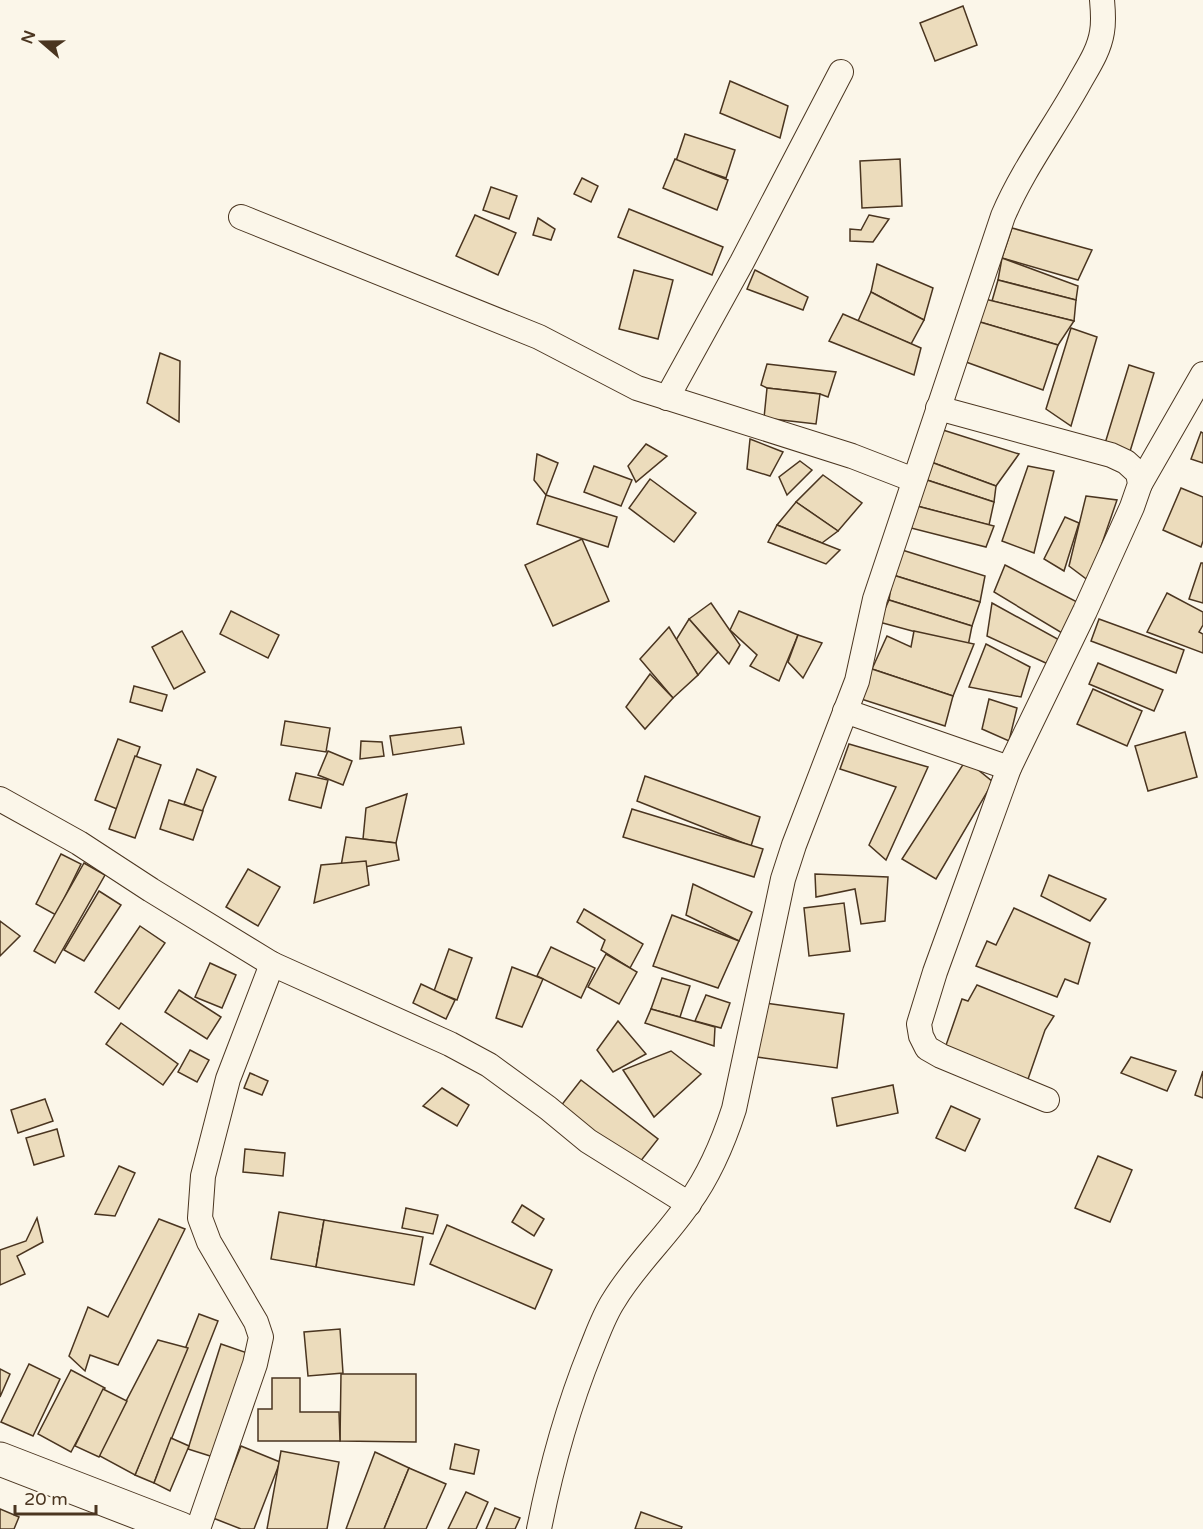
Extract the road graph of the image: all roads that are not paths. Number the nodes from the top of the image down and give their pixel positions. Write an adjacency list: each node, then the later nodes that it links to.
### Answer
1 (1102, 0): 6 (street)
2 (841, 72): 5 (street)
3 (241, 217): 5 (street)
4 (1203, 374): 8 (street)
5 (667, 398): 7 (street)
6 (938, 408): 7 (street); 8 (street)
7 (914, 480): 9 (street)
8 (1140, 484): 10 (street)
9 (845, 711): 10 (street); 14 (street)
10 (1009, 768): 13 (street)
11 (0, 800): 12 (street)
12 (272, 964): 14 (street); 17 (street)
13 (1047, 1100)
14 (689, 1204): 18 (street)
15 (0, 1459): 16 (main road)
16 (182, 1529)
17 (198, 1529)
18 (539, 1529)

